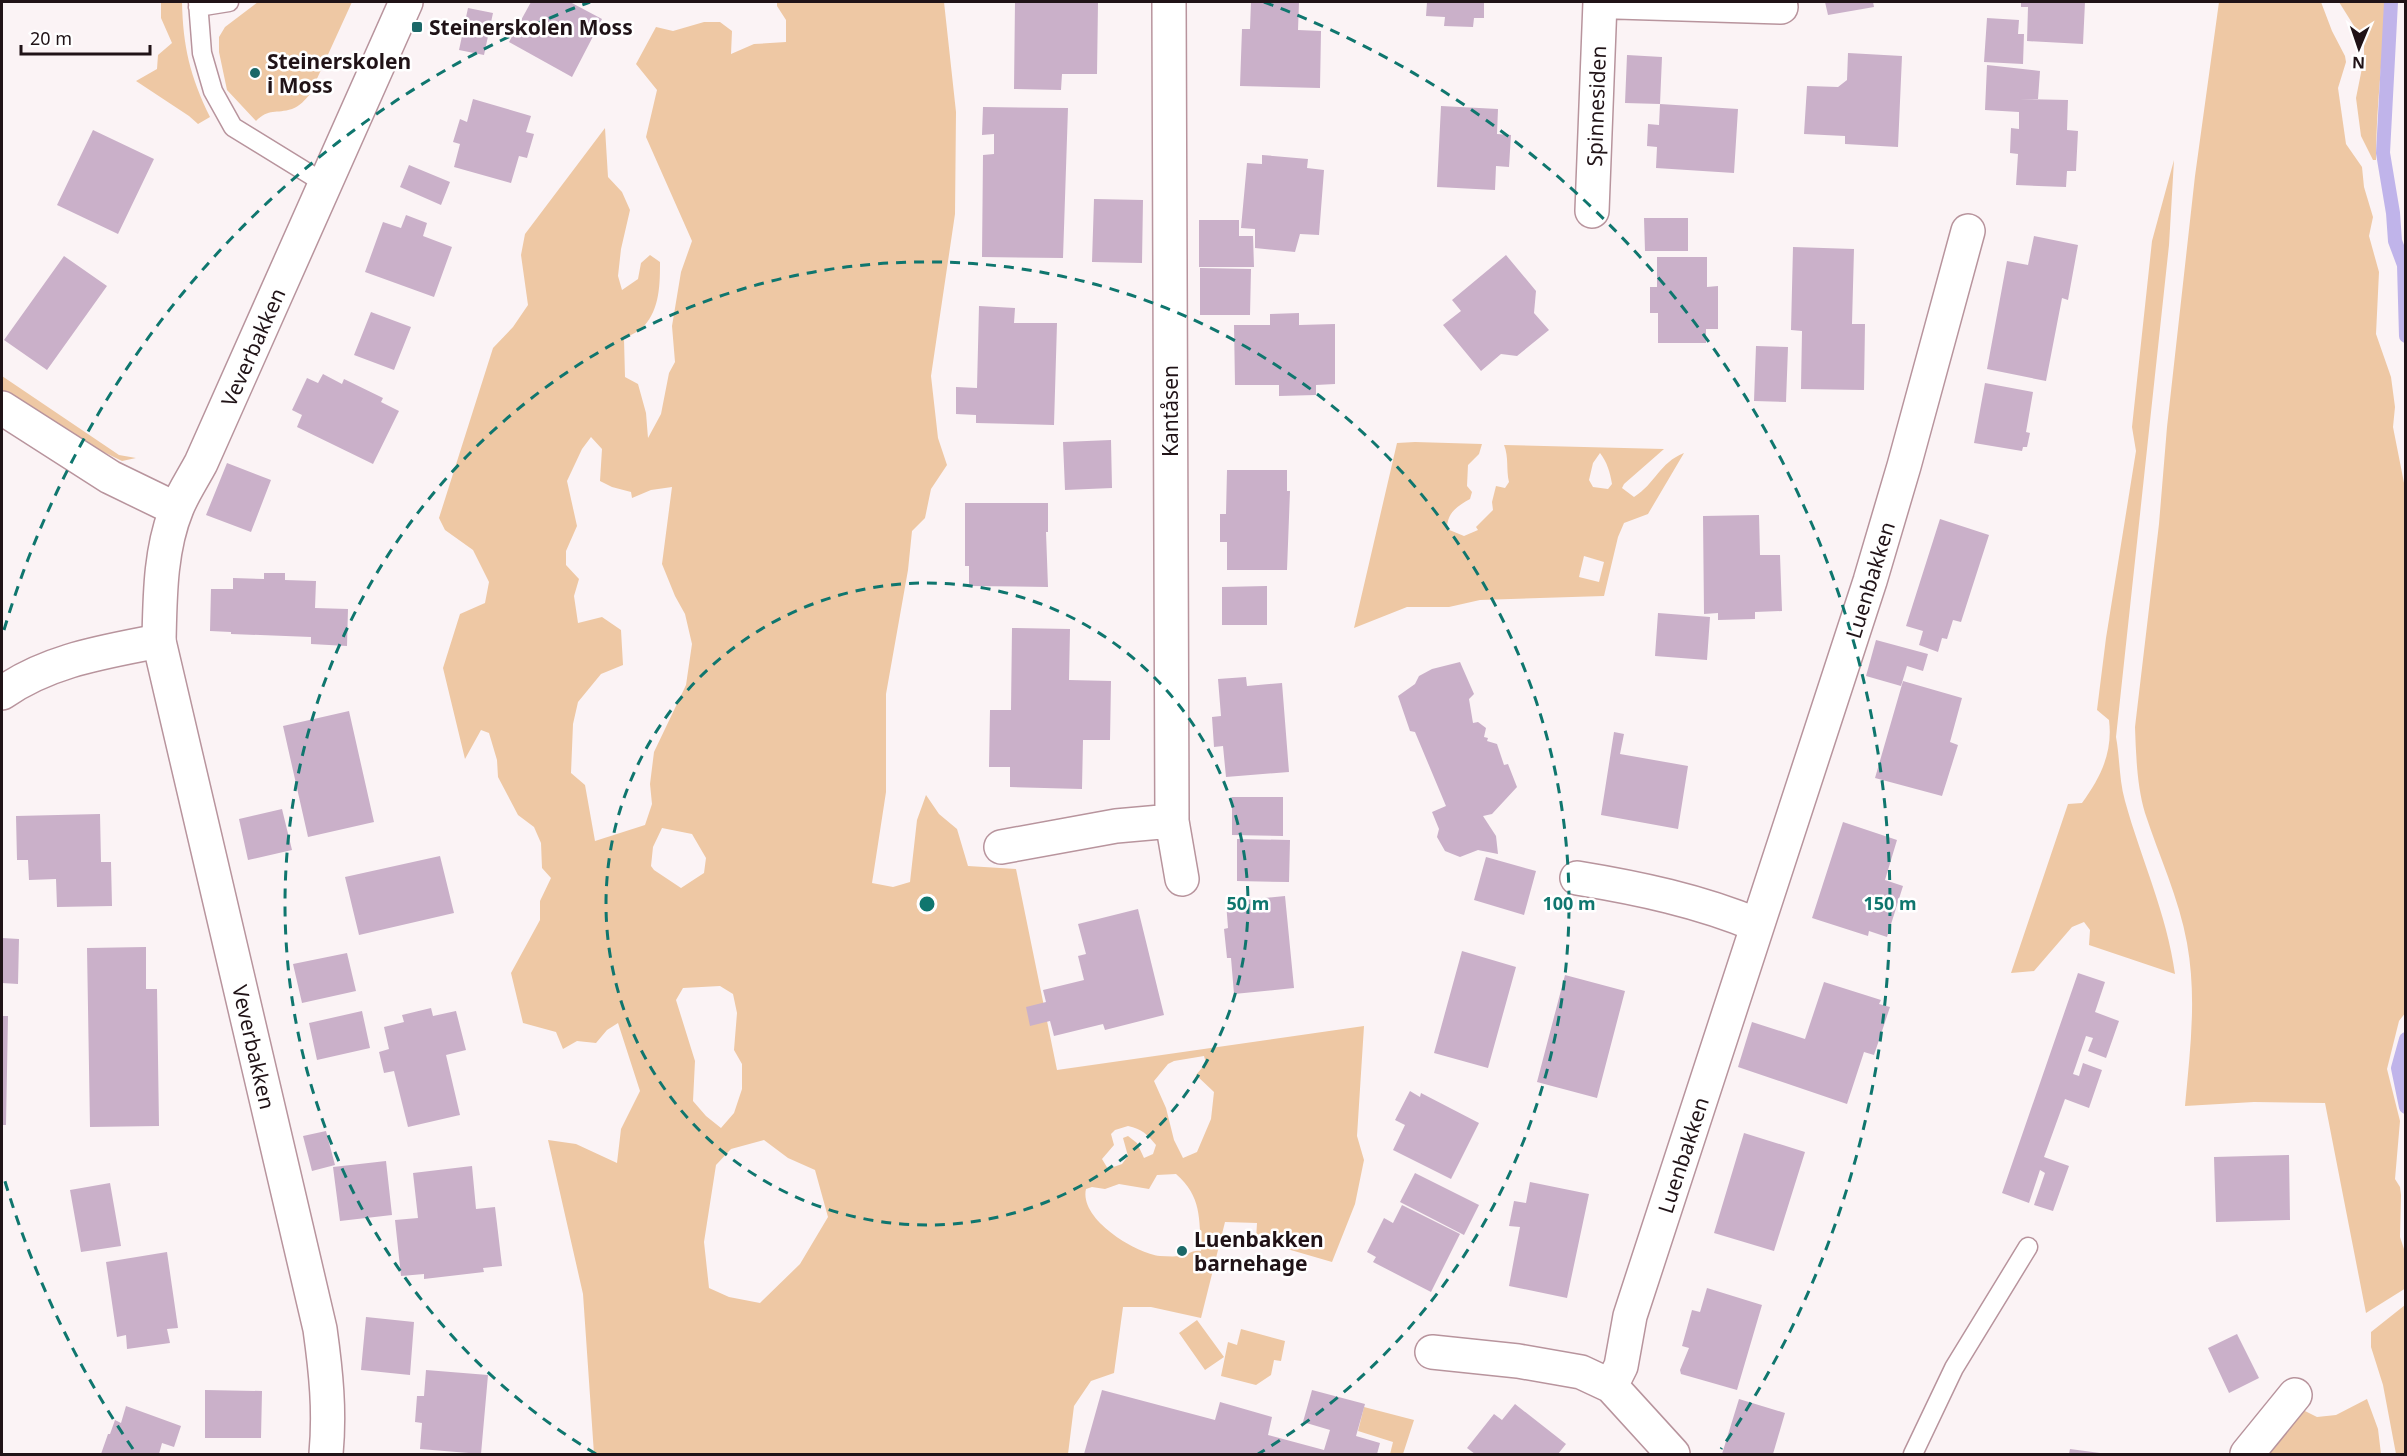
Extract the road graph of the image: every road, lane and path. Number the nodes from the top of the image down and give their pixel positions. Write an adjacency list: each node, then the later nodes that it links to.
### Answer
1 (229, 2): 6 (lane)
2 (406, 2): 8 (street, Veverbakken)
3 (1169, 2): 15 (street, Kantåsen)
4 (1600, 2): 9 (street, Spinnesiden)
5 (1617, 2): 7 (street)
6 (198, 4): 8 (lane)
7 (1781, 7)
8 (324, 183): 12 (street, Veverbakken)
9 (1592, 211)
10 (1968, 231): 19 (street, Luenbakken)
11 (2, 408): 12 (street)
12 (177, 509): 13 (street, Veverbakken)
13 (159, 641): 14 (street); 24 (street, Veverbakken)
14 (2, 693)
15 (1172, 821): 16 (street); 18 (street, Kantåsen)
16 (1001, 847)
17 (1578, 878): 19 (street)
18 (1182, 879)
19 (1757, 925): 22 (street, Luenbakken)
20 (2028, 1247): 26 (lane)
21 (1432, 1352): 22 (street)
22 (1611, 1386): 25 (street)
23 (2295, 1395): 27 (street)
24 (326, 1455)
25 (1673, 1455)
26 (1913, 1455)
27 (2247, 1455)

